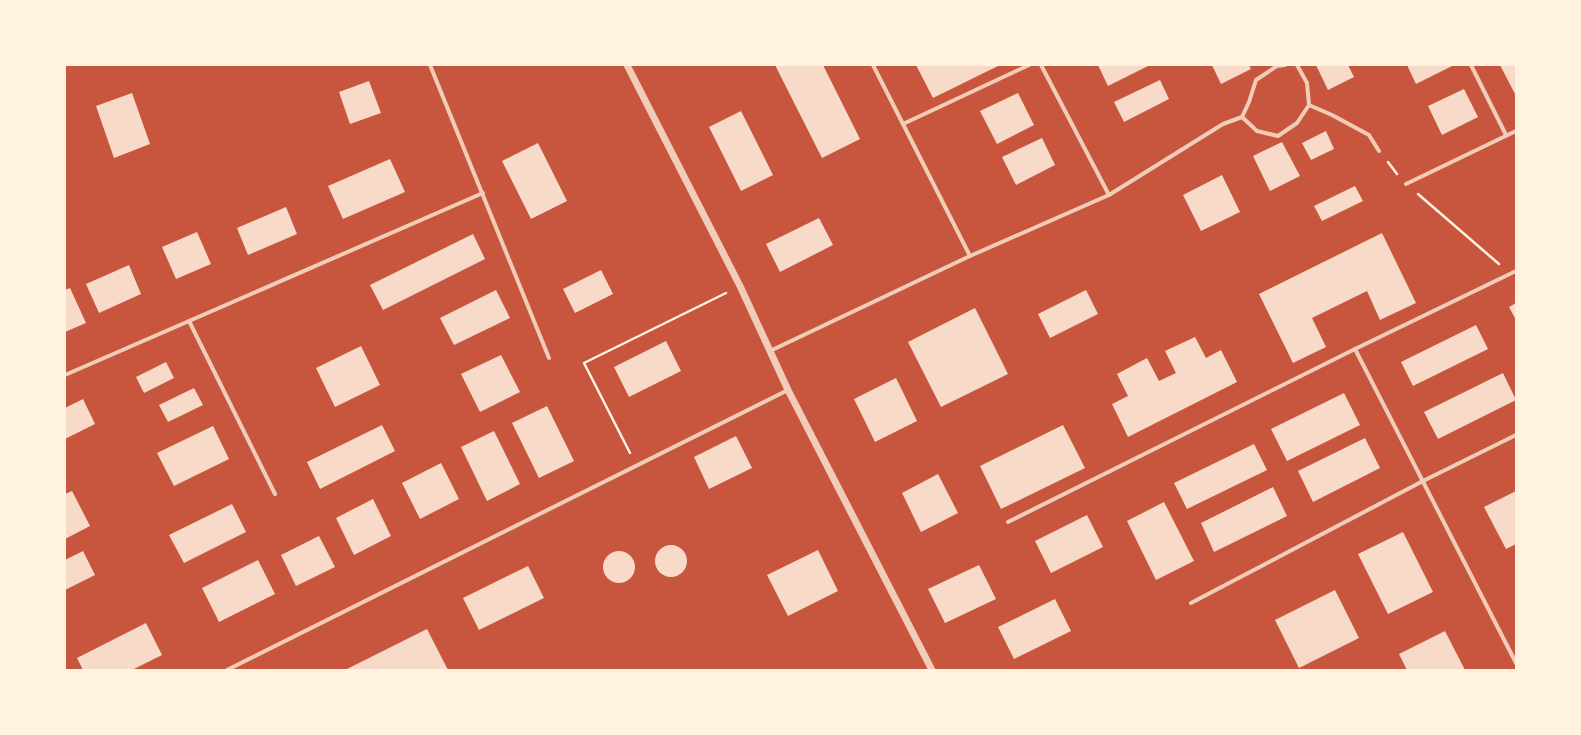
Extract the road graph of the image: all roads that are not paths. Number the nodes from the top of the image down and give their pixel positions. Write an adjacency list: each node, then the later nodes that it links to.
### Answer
1 (430, 65): 16 (street)
2 (627, 65): 22 (street)
3 (873, 65): 11 (street)
4 (1029, 65): 11 (street)
5 (1042, 65): 17 (street)
6 (1285, 65): 10 (street)
7 (1297, 65): 9 (street)
8 (1471, 65): 13 (street)
9 (1309, 105): 10 (street); 14 (street)
10 (1242, 117): 17 (street)
11 (903, 124): 18 (street)
12 (1516, 131): 13 (street)
13 (1506, 135): 15 (street)
14 (1379, 151)
15 (1406, 184)
16 (483, 193): 20 (street); 23 (street)
17 (1109, 195): 18 (street)
18 (970, 256): 22 (street)
19 (1516, 271): 21 (street)
20 (189, 321): 24 (street); 28 (street)
21 (1355, 349): 27 (street); 29 (street)
22 (770, 351): 25 (street)
23 (549, 358)
24 (65, 375)
25 (788, 390): 32 (street); 33 (street)
26 (1516, 435): 27 (street)
27 (1423, 481): 30 (street); 31 (street)
28 (275, 494)
29 (1008, 522)
30 (1191, 603)
31 (1516, 663)
32 (227, 670)
33 (932, 670)

